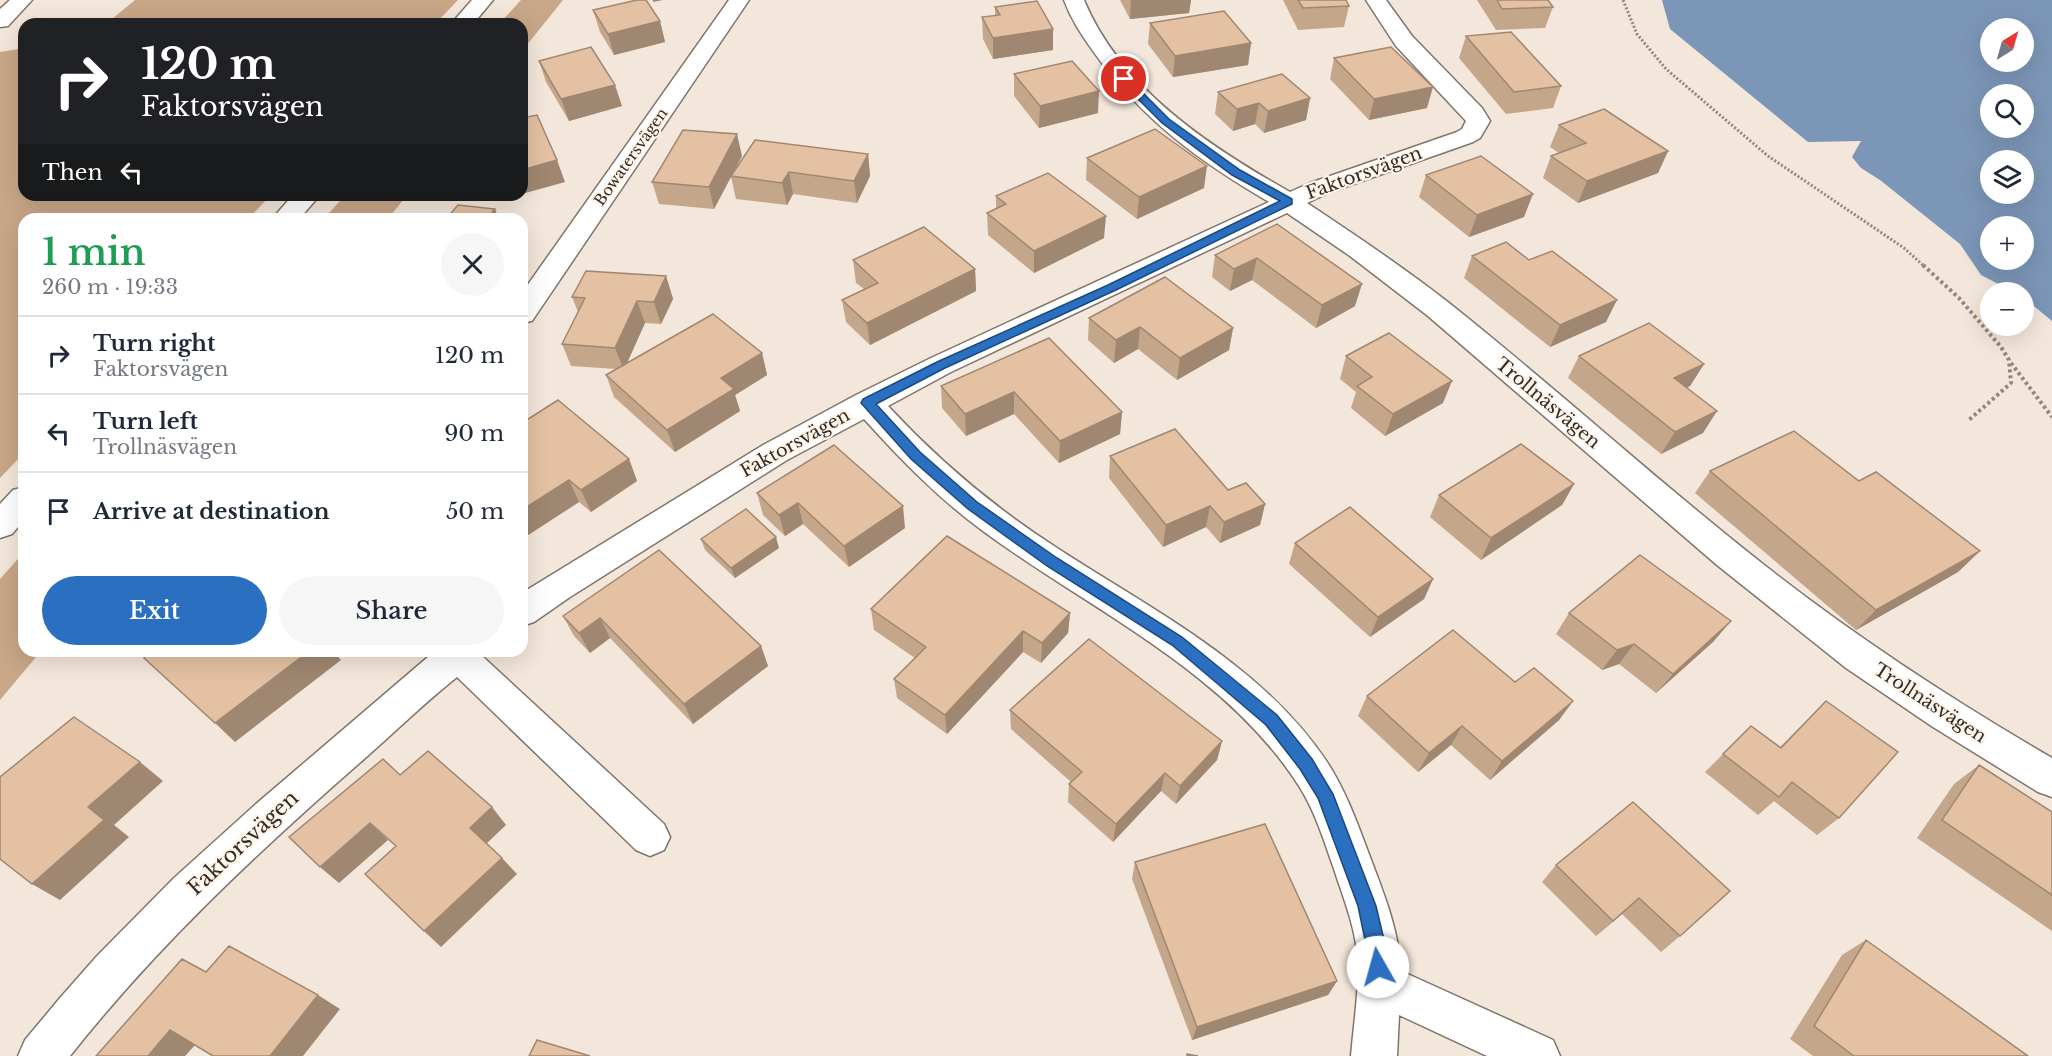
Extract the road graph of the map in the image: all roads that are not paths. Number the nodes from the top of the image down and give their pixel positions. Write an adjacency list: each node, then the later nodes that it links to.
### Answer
1 (22, 0): 7 (street)
2 (483, 0): 6 (street)
3 (739, 0): 11 (street, Bowatersvägen)
4 (1074, 0): 9 (street, Trollnäsvägen)
5 (1376, 0): 9 (street, Faktorsvägen)
6 (467, 18)
7 (0, 21)
8 (302, 201): 10 (street)
9 (1288, 202): 12 (street, Faktorsvägen); 18 (street, Trollnäsvägen)
10 (290, 213)
11 (528, 305)
12 (867, 403): 15 (street, Faktorsvägen); 20 (street)
13 (18, 506): 14 (street)
14 (0, 525)
15 (528, 608)
16 (454, 657): 21 (street, Faktorsvägen)
17 (463, 657): 19 (street)
18 (2052, 778)
19 (650, 837)
20 (1378, 983): 22 (street); 23 (street)
21 (41, 1056)
22 (1374, 1056)
23 (1537, 1056)

